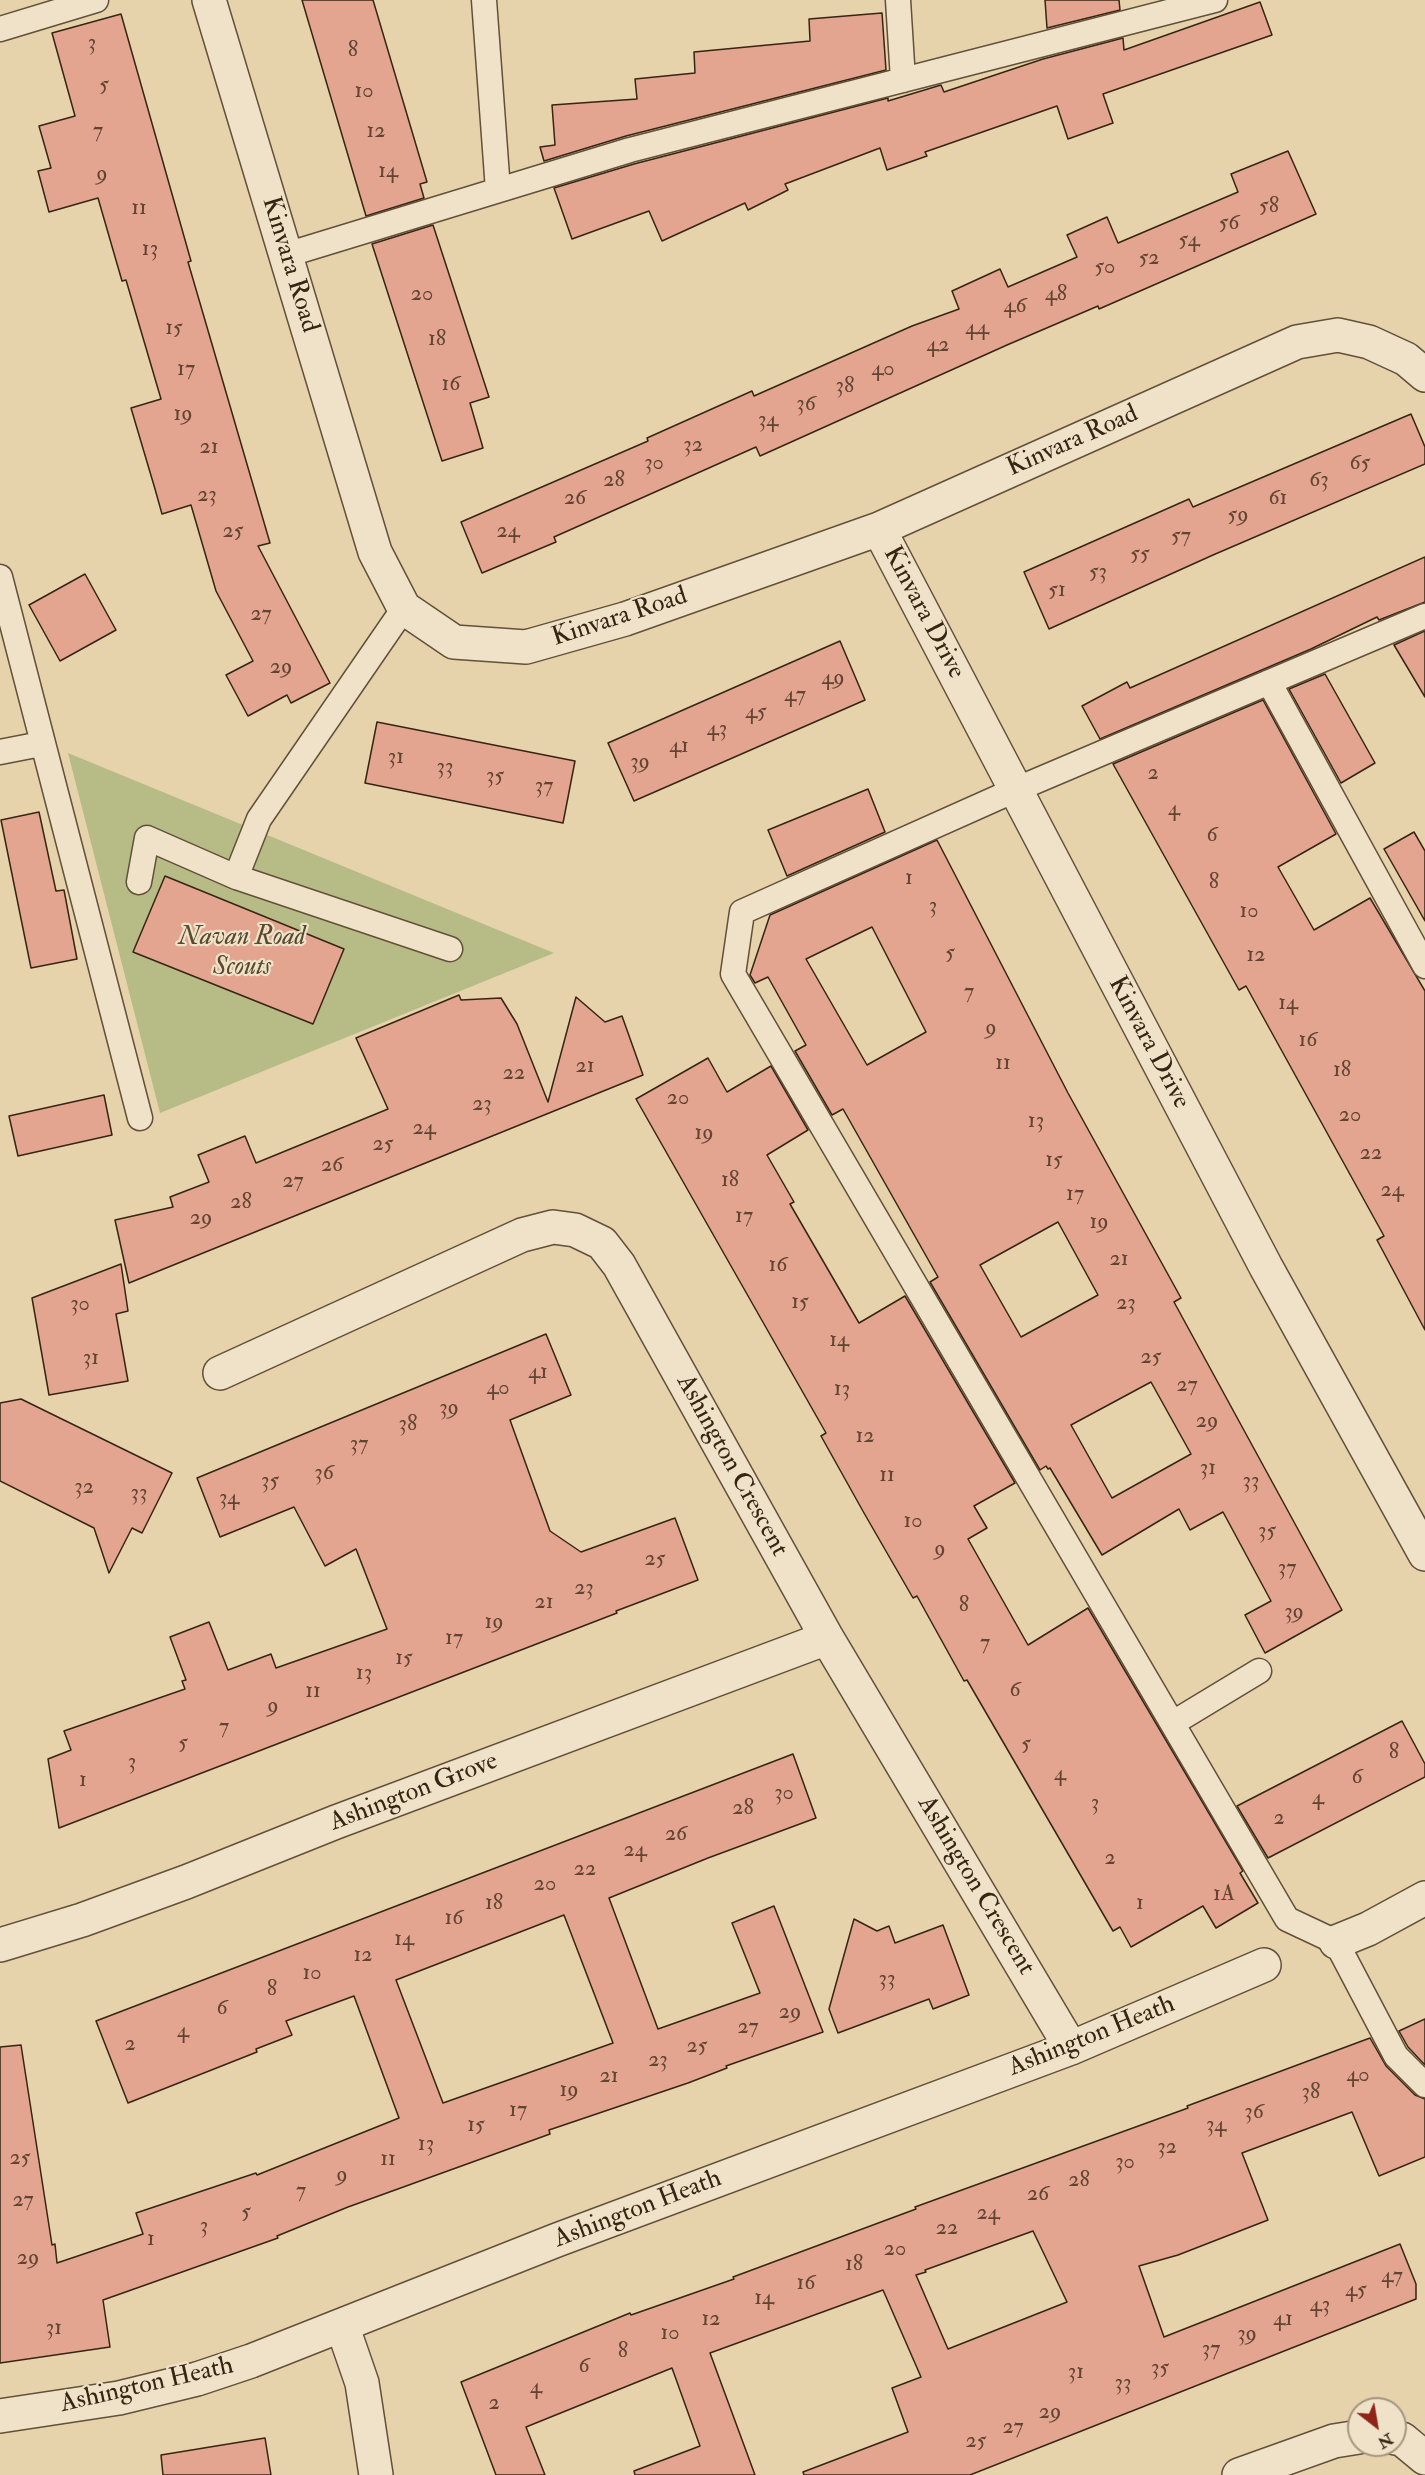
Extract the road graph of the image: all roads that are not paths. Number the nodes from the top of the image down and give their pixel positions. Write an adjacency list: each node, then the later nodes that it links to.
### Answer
1 (96, 0): 6 (lane)
2 (209, 0): 9 (street, Kinvara Road)
3 (484, 0): 8 (lane)
4 (898, 0): 7 (lane)
5 (1215, 0): 7 (lane)
6 (0, 29)
7 (903, 80): 8 (lane)
8 (498, 190): 9 (lane)
9 (286, 255): 13 (street, Kinvara Road)
10 (1425, 375): 11 (street, Kinvara Road)
11 (879, 529): 13 (street, Kinvara Road); 18 (street, Kinvara Drive)
12 (0, 578): 16 (lane)
13 (404, 608): 19 (lane)
14 (1425, 616): 15 (lane)
15 (1269, 682): 18 (lane); 22 (lane)
16 (41, 744): 17 (lane); 23 (lane)
17 (0, 752)
18 (1015, 790): 25 (street, Kinvara Drive); 29 (lane)
19 (236, 877): 20 (lane); 21 (lane)
20 (139, 882)
21 (450, 949)
22 (1425, 966)
23 (140, 1118)
24 (220, 1372): 27 (street, Ashington Crescent)
25 (1416, 1517): 26 (street, Kinvara Drive)
26 (1425, 1554)
27 (827, 1638): 32 (street, Ashington Grove); 34 (street, Ashington Crescent)
28 (1259, 1671): 29 (lane)
29 (1173, 1723): 31 (lane)
30 (1425, 1898): 31 (street)
31 (1336, 1942): 35 (lane)
32 (0, 1945)
33 (1264, 1965): 34 (street, Ashington Heath)
34 (1071, 2048): 36 (street, Ashington Heath)
35 (1425, 2085)
36 (342, 2325): 37 (street, Ashington Heath); 41 (street)
37 (0, 2416)
38 (1347, 2439): 42 (street)
39 (1407, 2443): 40 (street)
40 (1425, 2458)
41 (376, 2475)
42 (1239, 2475)

